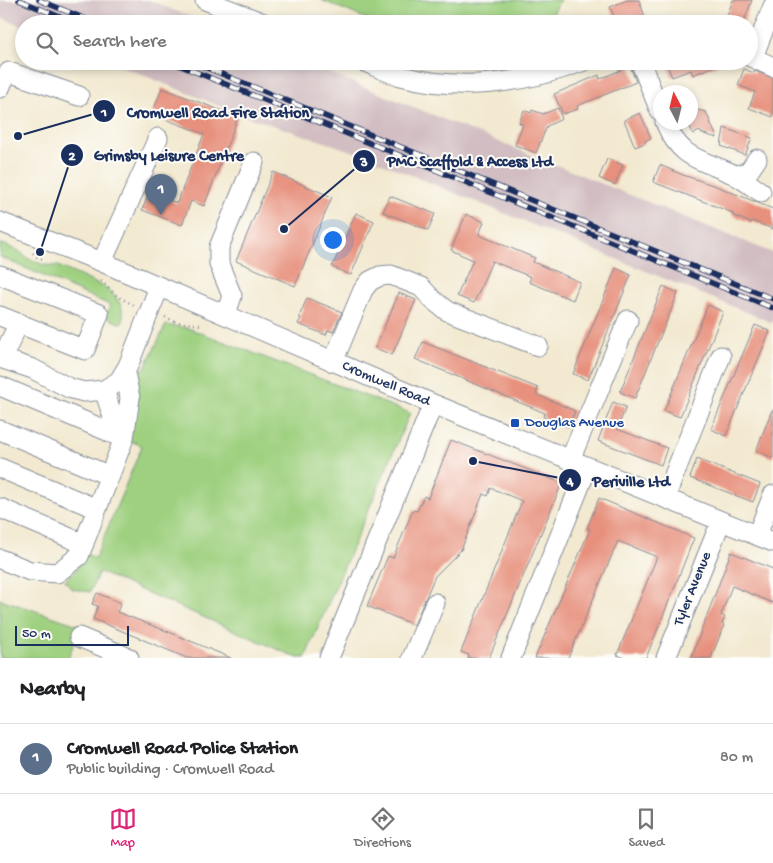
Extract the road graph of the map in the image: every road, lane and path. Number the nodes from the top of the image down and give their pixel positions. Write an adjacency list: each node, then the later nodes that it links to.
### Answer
1 (205, 0): 3 (street)
2 (773, 6): 4 (street)
3 (243, 15)
4 (758, 40)
5 (758, 60): 6 (street)
6 (773, 67)
7 (385, 70): 8 (street)
8 (560, 70)
9 (644, 70): 11 (street)
10 (0, 88): 12 (street)
11 (653, 93)
12 (79, 96)
13 (669, 130): 17 (street)
14 (158, 138): 20 (street)
15 (757, 159): 17 (street)
16 (254, 162): 23 (street)
17 (736, 176): 18 (street)
18 (761, 192)
19 (0, 222): 20 (street, Cromwell Road)
20 (102, 262): 22 (street, Cromwell Road)
21 (0, 275): 26 (street)
22 (159, 287): 23 (street, Cromwell Road); 31 (street)
23 (226, 314): 30 (street, Cromwell Road)
24 (0, 316): 26 (street)
25 (628, 320): 37 (street)
26 (19, 323): 29 (street)
27 (538, 346): 30 (street)
28 (721, 356): 42 (street)
29 (1, 358): 33 (street)
30 (333, 362): 34 (street, Cromwell Road)
31 (125, 372): 33 (street); 36 (street)
32 (0, 386): 36 (street)
33 (104, 390): 36 (street)
34 (433, 404): 37 (street, Cromwell Road); 52 (street)
35 (0, 430): 40 (street)
36 (117, 436): 40 (street)
37 (570, 460): 39 (street, Cromwell Road)
38 (0, 468): 44 (street)
39 (587, 468): 42 (street, Cromwell Road); 54 (street)
40 (110, 476): 44 (street)
41 (773, 495): 46 (street)
42 (665, 498): 45 (street, Cromwell Road)
43 (0, 508): 47 (street)
44 (98, 509): 47 (street)
45 (721, 521): 46 (street, Cromwell Road); 55 (street, Tyler Avenue)
46 (765, 539)
47 (84, 544): 48 (street)
48 (0, 559)
49 (435, 604): 53 (street)
50 (79, 637): 51 (street)
51 (129, 658)
52 (329, 658)
53 (412, 658)
54 (511, 658)
55 (666, 658)

